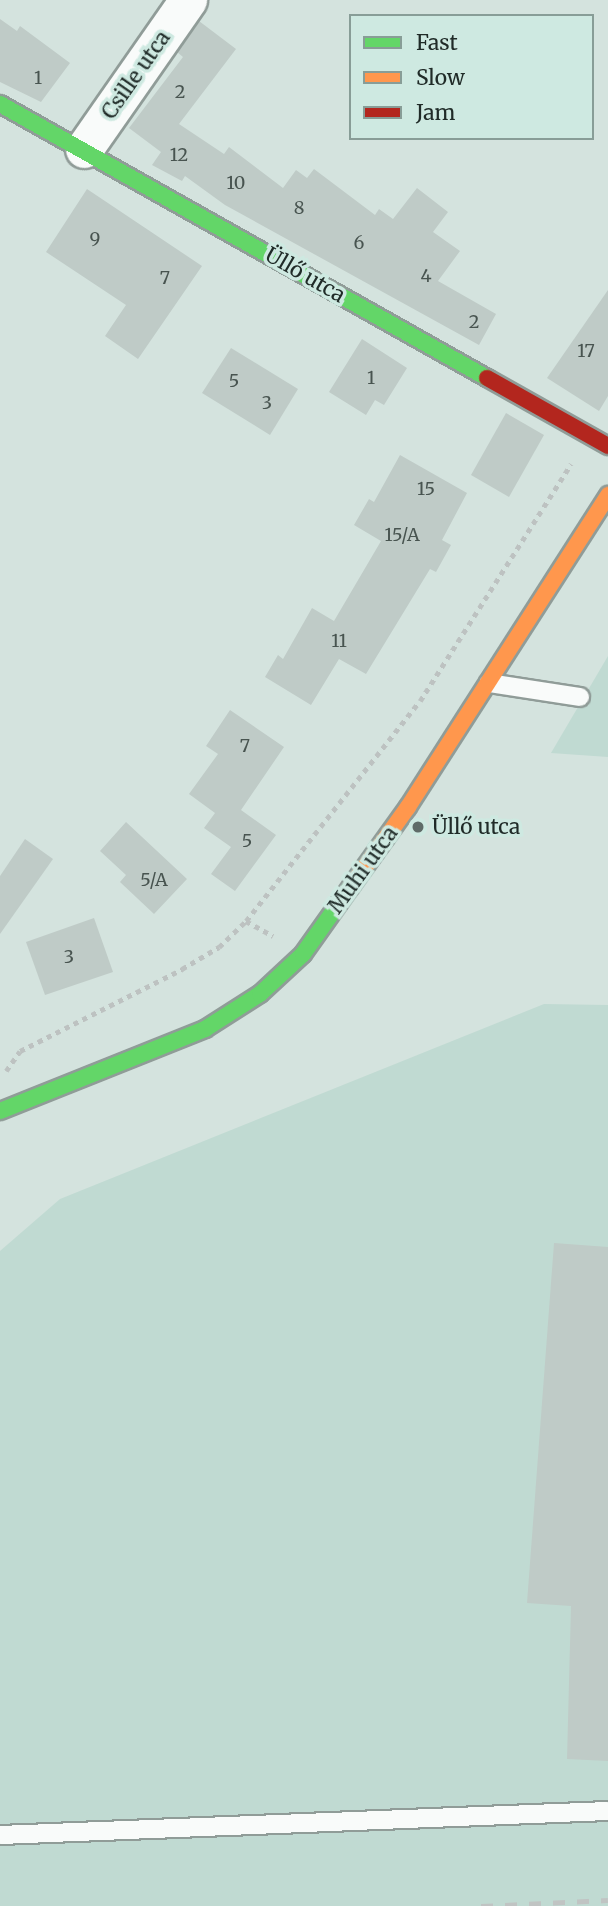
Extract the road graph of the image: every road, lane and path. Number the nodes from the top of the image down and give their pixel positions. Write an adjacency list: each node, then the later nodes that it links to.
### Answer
1 (188, 0): 3 (street, Csille utca)
2 (0, 104): 3 (main road, Üllő utca)
3 (84, 149): 4 (main road, Üllő utca)
4 (589, 436): 5 (main road, Üllő utca); 9 (path)
5 (608, 446)
6 (608, 495): 7 (main road, Muhi utca)
7 (489, 683): 8 (lane); 9 (main road, Muhi utca)
8 (580, 697)
9 (1, 1109)
10 (608, 1811): 11 (lane)
11 (0, 1835)

